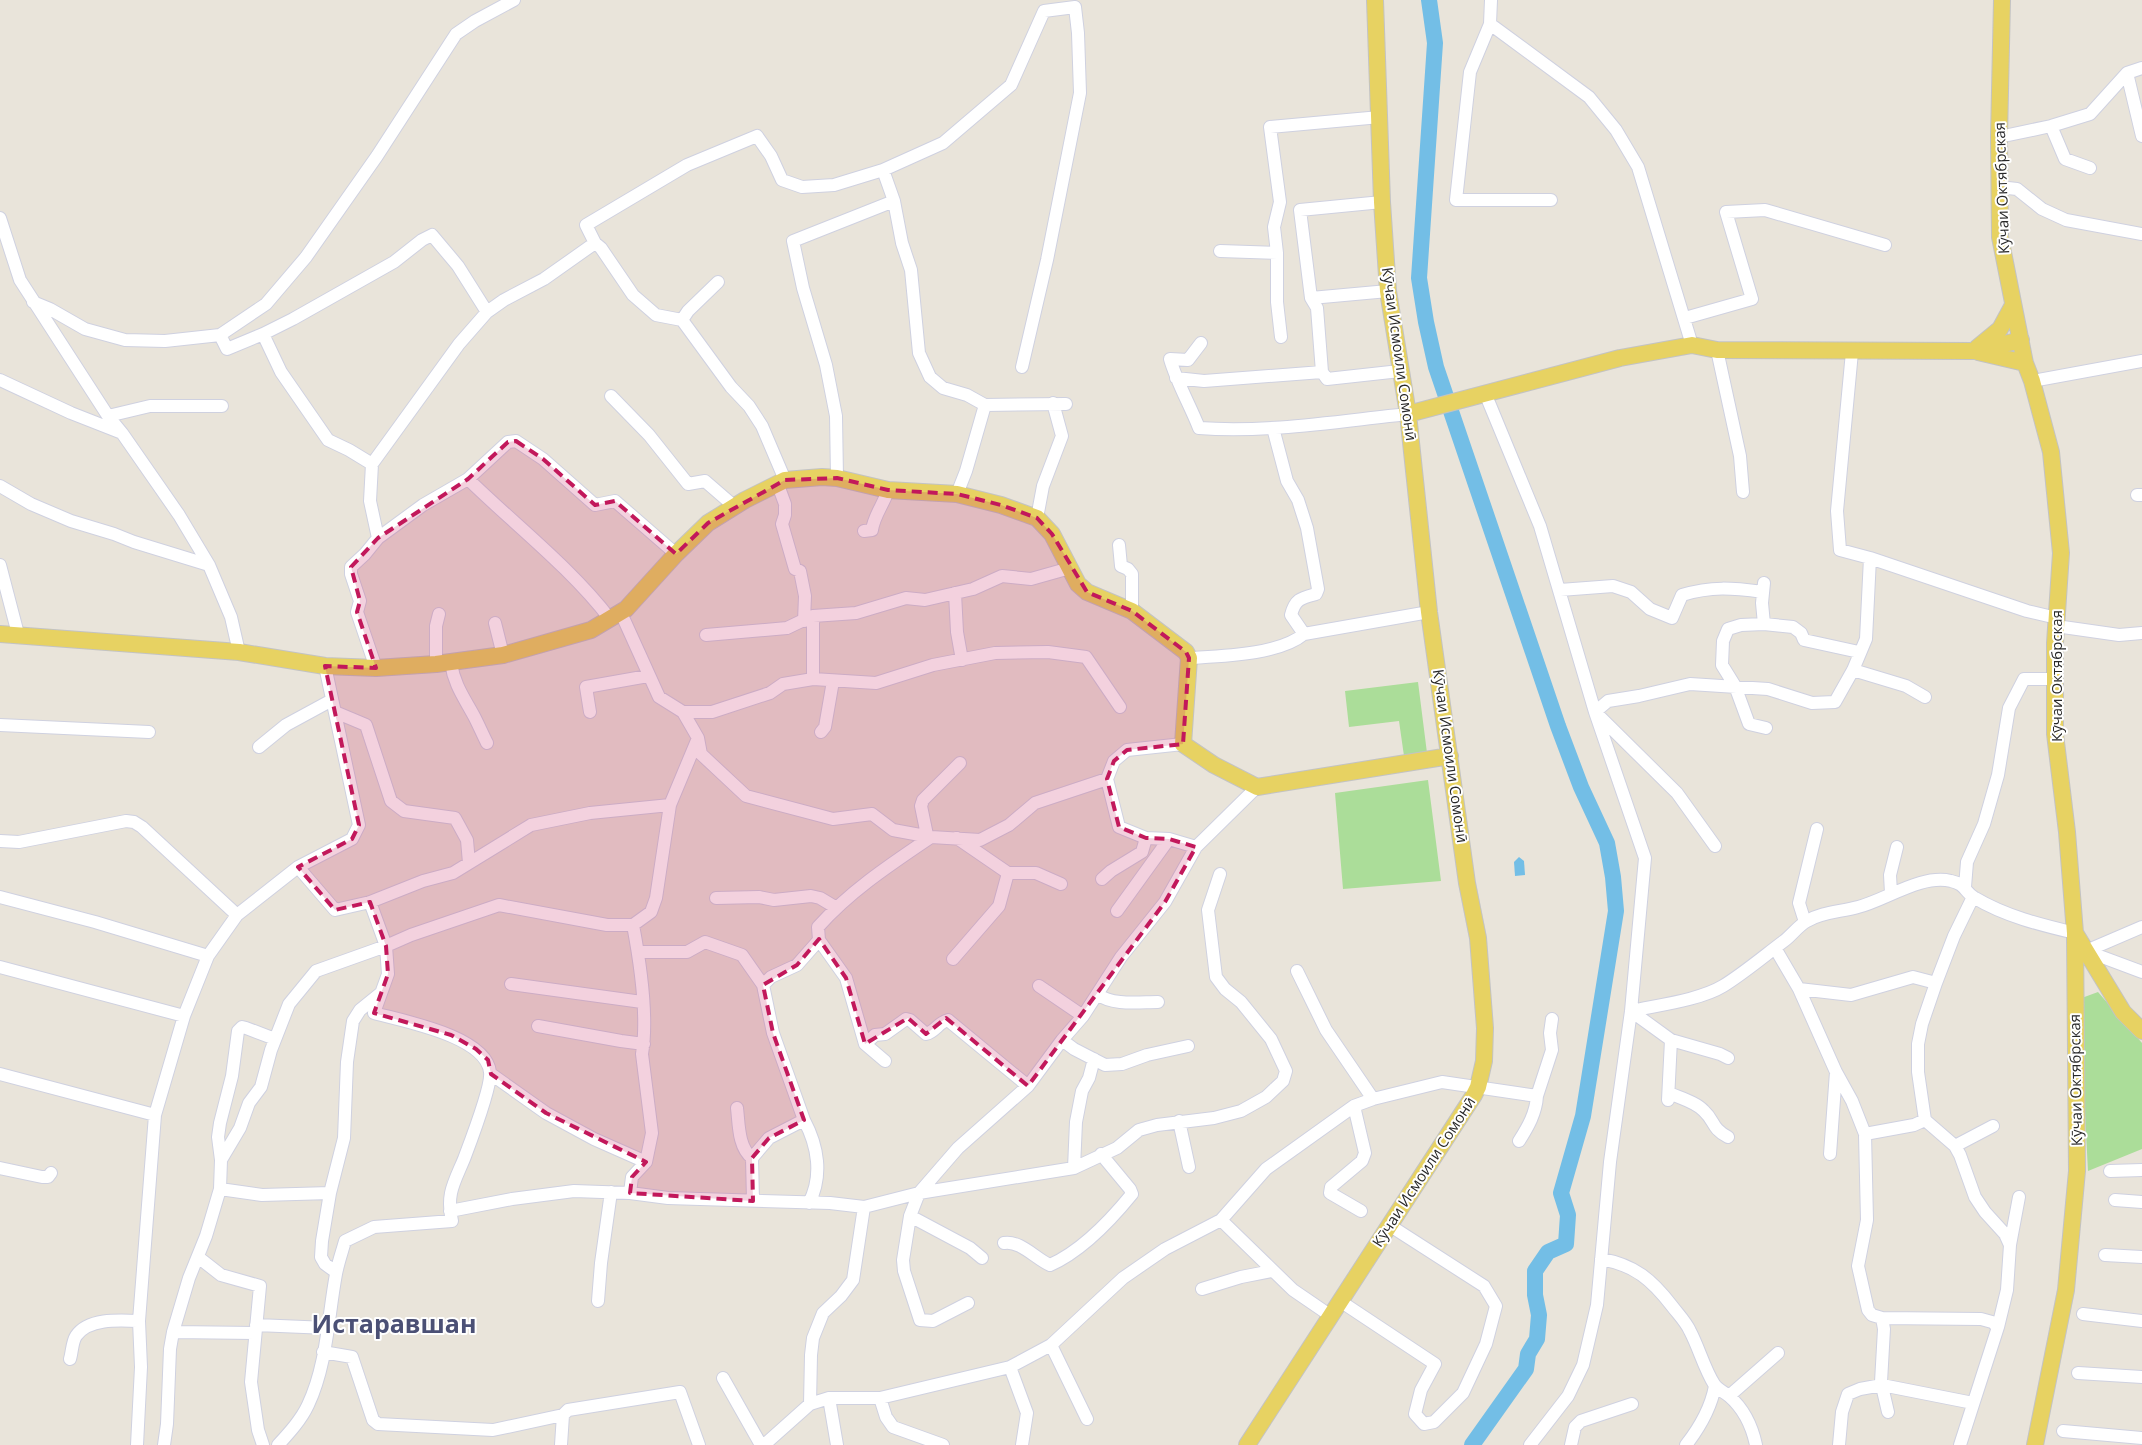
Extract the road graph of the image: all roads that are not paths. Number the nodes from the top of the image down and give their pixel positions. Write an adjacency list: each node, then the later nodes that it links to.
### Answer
1 (514, 0): 33 (street)
2 (1375, 0): 8 (main road, Кӯчаи Исмоили Сомонӣ)
3 (1491, 0): 5 (street)
4 (2002, 0): 11 (main road, Кӯчаи Октябрская)
5 (1490, 24): 15 (street); 30 (street)
6 (2142, 68): 7 (street)
7 (2127, 73): 9 (street); 10 (street)
8 (1380, 117): 17 (main road, Кӯчаи Исмоили Сомонӣ); 23 (street)
9 (2051, 126): 11 (street); 12 (street)
10 (2142, 136)
11 (1998, 137): 14 (main road, Кӯчаи Октябрская)
12 (2090, 168)
13 (883, 170): 16 (street); 20 (street); 43 (street)
14 (1999, 187): 19 (street); 28 (main road, Кӯчаи Октябрская)
15 (1551, 200)
16 (894, 201): 51 (street); 58 (street)
17 (1382, 202): 25 (main road, Кӯчаи Исмоили Сомонӣ); 26 (street)
18 (0, 218): 27 (street)
19 (2142, 234)
20 (595, 243): 29 (street); 31 (street)
21 (1885, 245): 30 (street)
22 (1220, 251): 23 (street)
23 (1277, 253): 34 (street)
24 (718, 282): 31 (street)
25 (1388, 291): 26 (street); 44 (main road, Кӯчаи Исмоили Сомонӣ)
26 (1311, 298): 45 (street)
27 (33, 302): 33 (street); 54 (street)
28 (2013, 305): 35 (main road, Кӯчаи Октябрская); 39 (main road)
29 (487, 312): 32 (street); 57 (street)
30 (1685, 318): 37 (street)
31 (682, 320): 60 (street)
32 (263, 334): 33 (street); 57 (street)
33 (220, 335)
34 (1281, 337)
35 (2021, 340): 39 (main road); 42 (main road, Кӯчаи Октябрская)
36 (1201, 343): 46 (street)
37 (1692, 346): 38 (main road); 49 (main road)
38 (1717, 350): 40 (main road); 63 (street)
39 (1974, 350): 40 (main road); 42 (main road)
40 (1852, 352): 71 (street)
41 (2142, 361): 48 (street)
42 (2025, 363): 48 (main road, Кӯчаи Октябрская)
43 (1022, 368)
44 (1400, 371): 45 (street); 53 (main road, Кӯчаи Исмоили Сомонӣ)
45 (1322, 372): 46 (street)
46 (1176, 378): 55 (street)
47 (0, 380): 56 (street)
48 (2032, 381): 82 (main road, Кӯчаи Октябрская)
49 (1485, 393): 53 (main road); 75 (street)
50 (612, 396): 65 (street)
51 (985, 405): 64 (street); 66 (street)
52 (222, 406): 54 (street)
53 (1412, 413): 55 (street); 78 (main road, Кӯчаи Исмоили Сомонӣ)
54 (108, 416): 56 (street)
55 (1273, 428): 88 (street)
56 (122, 433): 73 (street)
57 (372, 464): 68 (street)
58 (837, 478): 60 (main road); 62 (main road)
59 (468, 479): 68 (street); 70 (street); 81 (street)
60 (781, 483): 65 (main road); 80 (street)
61 (0, 486): 73 (street)
62 (888, 490): 64 (main road); 67 (street)
63 (1743, 492)
64 (957, 494): 66 (main road)
65 (735, 507): 70 (main road)
66 (1037, 518): 74 (main road)
67 (864, 531)
68 (378, 538): 97 (street)
69 (1119, 545): 77 (street)
70 (676, 554): 81 (main road)
71 (1870, 558): 82 (street); 91 (street)
72 (0, 565): 87 (street)
73 (209, 565): 90 (street)
74 (1070, 568): 76 (street); 77 (main road)
75 (1560, 590): 84 (street); 109 (street)
76 (955, 593): 80 (street); 94 (street)
77 (1132, 611): 93 (main road)
78 (1429, 612): 88 (street); 118 (main road, Кӯчаи Исмоили Сомонӣ)
79 (439, 614): 95 (street)
80 (807, 615): 89 (street); 101 (street)
81 (615, 616): 92 (main road); 99 (street)
82 (2057, 622): 85 (street); 100 (main road, Кӯчаи Октябрская)
83 (495, 623): 92 (street)
84 (1764, 624): 91 (street); 103 (street)
85 (2142, 633)
86 (0, 634): 87 (main road)
87 (18, 634): 90 (main road)
88 (1304, 634): 93 (street)
89 (706, 635)
90 (238, 652): 96 (main road)
91 (1859, 652): 98 (street)
92 (503, 655): 95 (main road)
93 (1189, 658): 116 (main road)
94 (962, 660): 102 (street); 106 (street)
95 (443, 664): 97 (main road); 115 (street)
96 (325, 666): 97 (main road); 105 (street)
97 (376, 668)
98 (1854, 670): 103 (street); 104 (street)
99 (648, 676): 107 (street); 108 (street)
100 (2055, 679): 138 (street); 150 (main road, Кӯчаи Октябрская)
101 (813, 680): 102 (street); 108 (street)
102 (833, 682): 113 (street)
103 (1735, 686): 109 (street); 111 (street)
104 (1925, 697)
105 (334, 706): 117 (street); 132 (street); 133 (street)
106 (1120, 707)
107 (590, 712)
108 (684, 712): 114 (street)
109 (1594, 712): 129 (street); 170 (street)
110 (0, 725): 112 (street)
111 (1766, 728)
112 (149, 732)
113 (821, 732)
114 (698, 738): 122 (street); 124 (street)
115 (487, 743)
116 (1183, 744): 120 (street); 121 (main road)
117 (259, 747)
118 (1450, 756): 121 (main road); 189 (main road, Кӯчаи Исмоили Сомонӣ)
119 (960, 764): 124 (street)
120 (1107, 780): 125 (street); 126 (street)
121 (1257, 787): 131 (street)
122 (670, 805): 132 (street); 148 (street)
123 (1817, 829): 147 (street)
124 (929, 836): 125 (street); 144 (street)
125 (954, 837): 134 (street)
126 (1146, 838): 127 (street); 136 (street)
127 (1169, 839): 131 (street); 145 (street)
128 (0, 841): 146 (street)
129 (1715, 846)
130 (1897, 846): 139 (street)
131 (1196, 847): 167 (street)
132 (469, 863): 143 (street)
133 (298, 867): 143 (street); 146 (street)
134 (1008, 873): 137 (street); 157 (street)
135 (1220, 874): 197 (street)
136 (1102, 880)
137 (1062, 884)
138 (1965, 886): 139 (street); 142 (street)
139 (1891, 893): 147 (street)
140 (0, 897): 156 (street)
141 (716, 898): 144 (street)
142 (1973, 898): 150 (street); 161 (street)
143 (370, 902): 152 (street)
144 (836, 907): 151 (street)
145 (1117, 912)
146 (237, 914): 156 (street)
147 (1805, 922): 153 (street)
148 (633, 925): 152 (street); 155 (street)
149 (2142, 928): 154 (street)
150 (2075, 933): 154 (main road); 290 (main road, Кӯчаи Октябрская)
151 (819, 940): 163 (street); 180 (street)
152 (386, 946): 166 (street); 176 (street)
153 (1775, 948): 165 (street); 170 (street)
154 (2086, 951): 160 (street); 175 (main road)
155 (638, 952): 163 (street); 168 (street)
156 (208, 956): 171 (street)
157 (953, 960)
158 (0, 967): 171 (street)
159 (1297, 971): 191 (street)
160 (2142, 972)
161 (1936, 982): 165 (street); 196 (street)
162 (511, 984): 168 (street)
163 (763, 985): 195 (street)
164 (1039, 986): 172 (street)
165 (1799, 990): 185 (street)
166 (381, 993): 187 (street); 217 (street)
167 (1097, 994): 169 (street); 172 (street)
168 (642, 1002): 179 (street)
169 (1158, 1002)
170 (1632, 1011): 178 (street); 236 (street)
171 (184, 1016): 194 (street)
172 (1083, 1016): 177 (street)
173 (1552, 1019): 190 (street)
174 (538, 1026): 179 (street)
175 (2142, 1031)
176 (275, 1038): 206 (street); 206 (street)
177 (1062, 1040): 183 (street); 188 (street)
178 (1671, 1040): 182 (street); 200 (street)
179 (644, 1044): 207 (street)
180 (865, 1044): 184 (street); 188 (street)
181 (1188, 1046): 183 (street)
182 (1728, 1058)
183 (1094, 1059): 210 (street)
184 (885, 1061)
185 (1836, 1072): 199 (street); 204 (street)
186 (0, 1074): 194 (street)
187 (491, 1074): 207 (street); 226 (street)
188 (1028, 1086): 216 (street)
189 (1478, 1087): 190 (street); 191 (street); 229 (main road, Кӯчаи Исмоили Сомонӣ)
190 (1537, 1096): 201 (street)
191 (1373, 1099): 192 (street)
192 (1354, 1106): 225 (street); 228 (street)
193 (737, 1108): 205 (street)
194 (155, 1115): 246 (street)
195 (804, 1120): 205 (street); 223 (street)
196 (1925, 1120): 199 (street); 202 (street)
197 (1179, 1121): 203 (street); 208 (street)
198 (1993, 1126): 202 (street)
199 (1865, 1134): 245 (street)
200 (1728, 1137)
201 (1519, 1142)
202 (1954, 1146): 231 (street)
203 (1101, 1154): 210 (street); 230 (street)
204 (1830, 1154)
205 (752, 1158): 221 (street)
206 (221, 1160): 214 (street)
207 (646, 1162): 218 (street)
208 (1189, 1167)
209 (0, 1168): 213 (street)
210 (1074, 1168): 216 (street)
211 (2142, 1170): 212 (street)
212 (2110, 1172)
213 (51, 1173)
214 (220, 1190): 217 (street); 233 (street)
215 (611, 1192): 218 (street); 226 (street); 240 (street)
216 (919, 1192): 224 (street); 227 (street)
217 (330, 1193): 238 (street)
218 (630, 1193): 221 (street)
219 (2020, 1197): 231 (street)
220 (2115, 1200): 222 (street)
221 (753, 1201): 223 (street)
222 (2142, 1202)
223 (809, 1203): 224 (street)
224 (864, 1207): 266 (street)
225 (1361, 1211)
226 (450, 1212): 238 (street)
227 (910, 1216): 235 (street); 242 (street)
228 (1221, 1220): 237 (street); 252 (street)
229 (1389, 1225): 241 (main road, Кӯчаи Исмоили Сомонӣ); 241 (street)
230 (1004, 1243)
231 (2010, 1245): 248 (street)
232 (2105, 1255): 234 (street)
233 (198, 1257): 250 (street); 251 (street)
234 (2142, 1257)
235 (982, 1258)
236 (1601, 1259): 260 (street); 284 (street)
237 (1272, 1271): 239 (street); 244 (street)
238 (336, 1272): 249 (street)
239 (1202, 1289)
240 (598, 1301)
241 (1340, 1301): 244 (main road, Кӯчаи Исмоили Сомонӣ)
242 (968, 1303)
243 (2083, 1314): 247 (street)
244 (1331, 1316): 283 (main road, Кӯчаи Исмоили Сомонӣ)
245 (1882, 1318): 248 (street); 261 (street)
246 (139, 1321): 255 (street); 273 (street)
247 (2142, 1321)
248 (1998, 1327): 265 (street)
249 (328, 1328): 250 (street); 253 (street)
250 (255, 1329): 251 (street); 275 (street)
251 (173, 1332): 274 (street)
252 (1051, 1346): 256 (street); 270 (street)
253 (323, 1352): 269 (street); 276 (street)
254 (1778, 1353): 262 (street)
255 (70, 1359)
256 (1010, 1367): 264 (street); 282 (street)
257 (2078, 1373): 258 (street)
258 (2142, 1377)
259 (723, 1378): 279 (street)
260 (1715, 1386): 262 (street); 286 (street)
261 (1882, 1386): 265 (street); 268 (street); 288 (street)
262 (1729, 1396): 287 (street)
263 (829, 1398): 264 (street); 266 (street); 280 (street)
264 (880, 1398): 281 (street)
265 (1973, 1403): 289 (street)
266 (810, 1404): 279 (street)
267 (1632, 1404): 285 (street)
268 (1888, 1412)
269 (563, 1415): 277 (street); 278 (street)
270 (1087, 1418)
271 (2063, 1432): 272 (street)
272 (2142, 1438)
273 (137, 1445)
274 (164, 1445)
275 (263, 1445)
276 (278, 1445)
277 (561, 1445)
278 (699, 1445)
279 (762, 1445)
280 (837, 1445)
281 (943, 1445)
282 (1022, 1445)
283 (1247, 1445)
284 (1530, 1445)
285 (1571, 1445)
286 (1686, 1445)
287 (1756, 1445)
288 (1838, 1445)
289 (1960, 1445)
290 (2034, 1445)

